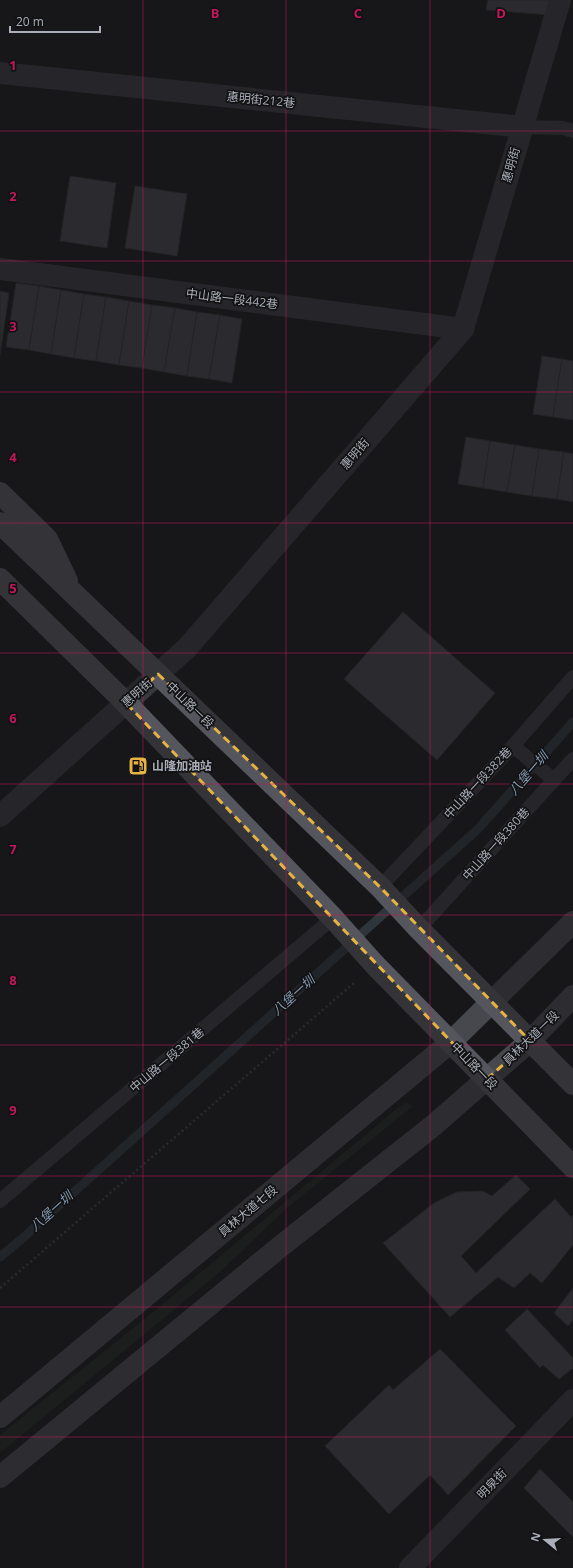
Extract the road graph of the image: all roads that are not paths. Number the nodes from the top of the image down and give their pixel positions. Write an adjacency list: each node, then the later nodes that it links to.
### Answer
1 (560, 0): 3 (street, 惠明街)
2 (0, 73): 3 (street, 惠明街212巷)
3 (522, 127): 4 (lane); 6 (street, 惠明街)
4 (573, 131)
5 (0, 268): 6 (street, 中山路一段442巷)
6 (464, 329): 11 (street, 惠明街)
7 (0, 493): 10 (main road)
8 (0, 523): 10 (main road, 中山路一段)
9 (0, 579): 13 (main road)
10 (73, 593): 11 (main road, 中山路一段)
11 (158, 674): 13 (street, 惠明街); 18 (main road, 中山路一段)
12 (573, 678): 14 (lane, 中山路一段382巷)
13 (126, 703): 17 (street, 惠明街); 19 (main road)
14 (513, 746): 16 (lane); 18 (lane, 中山路一段382巷)
15 (573, 760): 16 (lane, 中山路一段380巷)
16 (554, 780): 21 (lane, 中山路一段380巷)
17 (0, 816)
18 (380, 887): 21 (main road, 中山路一段)
19 (333, 918): 25 (main road, 中山路一段); 29 (lane, 中山路一段381巷)
20 (573, 922): 23 (main road)
21 (419, 929): 23 (main road)
22 (573, 996): 24 (main road, 員林大道一段)
23 (492, 1002): 24 (main road); 25 (main road, 員林大道七段)
24 (530, 1041): 26 (main road, 員林大道一段); 27 (main road)
25 (451, 1042): 26 (main road, 中山路一段); 31 (main road, 員林大道七段)
26 (487, 1079): 28 (main road, 中山路一段); 32 (main road)
27 (573, 1084)
28 (573, 1167)
29 (0, 1202)
30 (573, 1400): 33 (street, 明泉街)
31 (0, 1417)
32 (0, 1478)
33 (410, 1568)

